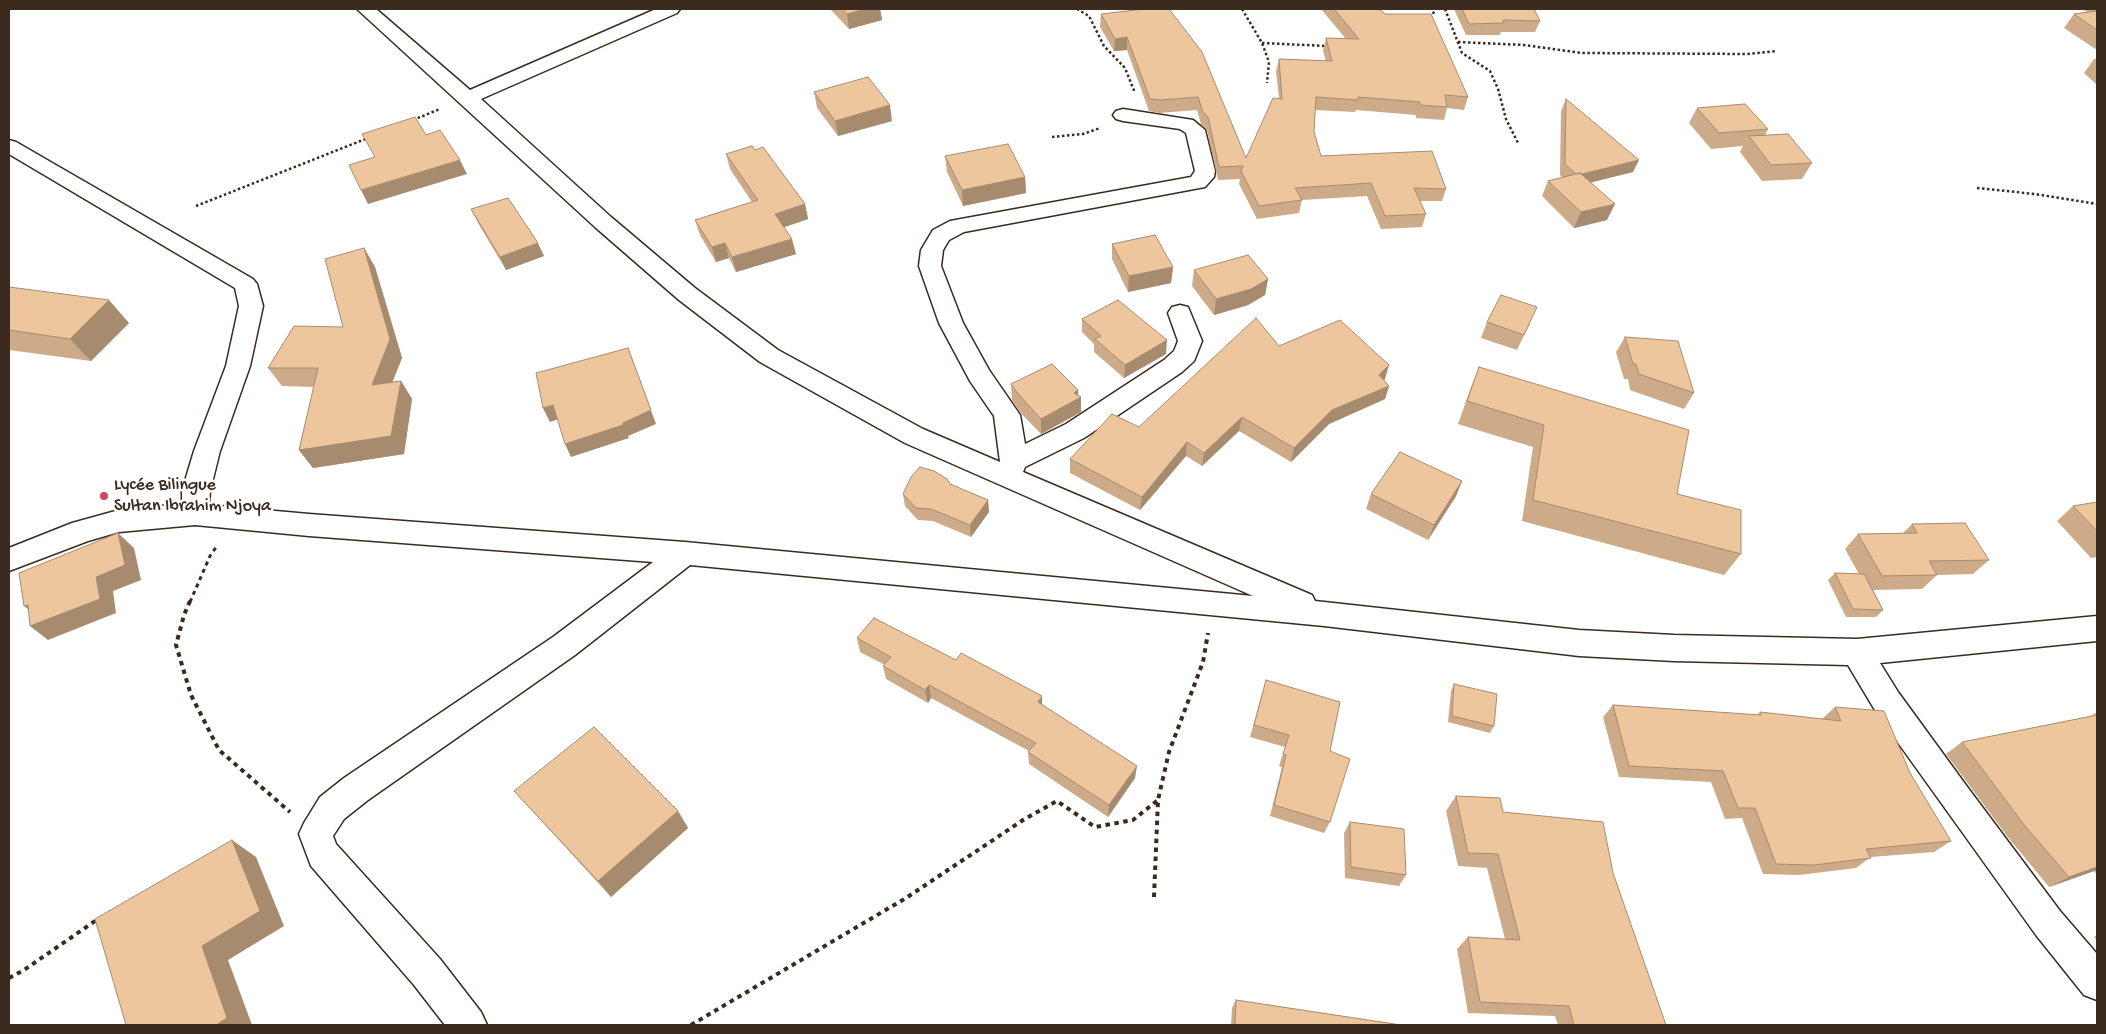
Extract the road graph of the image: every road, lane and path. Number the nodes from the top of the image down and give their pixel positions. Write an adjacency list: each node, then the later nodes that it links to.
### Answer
1 (366, 9): 13 (street)
2 (671, 9): 13 (street)
3 (1077, 9): 14 (path)
4 (1242, 9): 9 (path)
5 (1436, 9): 7 (path)
6 (1445, 9): 8 (path)
7 (1423, 18)
8 (1458, 42): 11 (path); 18 (path)
9 (1262, 43): 10 (path); 12 (path)
10 (1328, 46)
11 (1776, 52)
12 (1267, 83)
13 (468, 98): 15 (path); 24 (street)
14 (1123, 115): 16 (path); 24 (street)
15 (405, 123)
16 (1052, 137)
17 (368, 138): 22 (path)
18 (1518, 143)
19 (9, 146): 25 (street)
20 (1977, 188): 21 (path)
21 (2097, 204)
22 (196, 206)
23 (1180, 313): 24 (street)
24 (1011, 470): 30 (street)
25 (195, 514): 26 (street); 28 (street)
26 (236, 518): 27 (street); 34 (path)
27 (685, 553): 29 (street); 34 (street)
28 (9, 560)
29 (1208, 604): 30 (street); 33 (path)
30 (1324, 614): 32 (street)
31 (2097, 628): 32 (street)
32 (1856, 652): 38 (street)
33 (1158, 800): 35 (path); 40 (path)
34 (316, 834): 39 (street)
35 (1154, 897)
36 (105, 915): 37 (path)
37 (9, 978)
38 (2097, 982)
39 (468, 1025)
40 (692, 1025)

